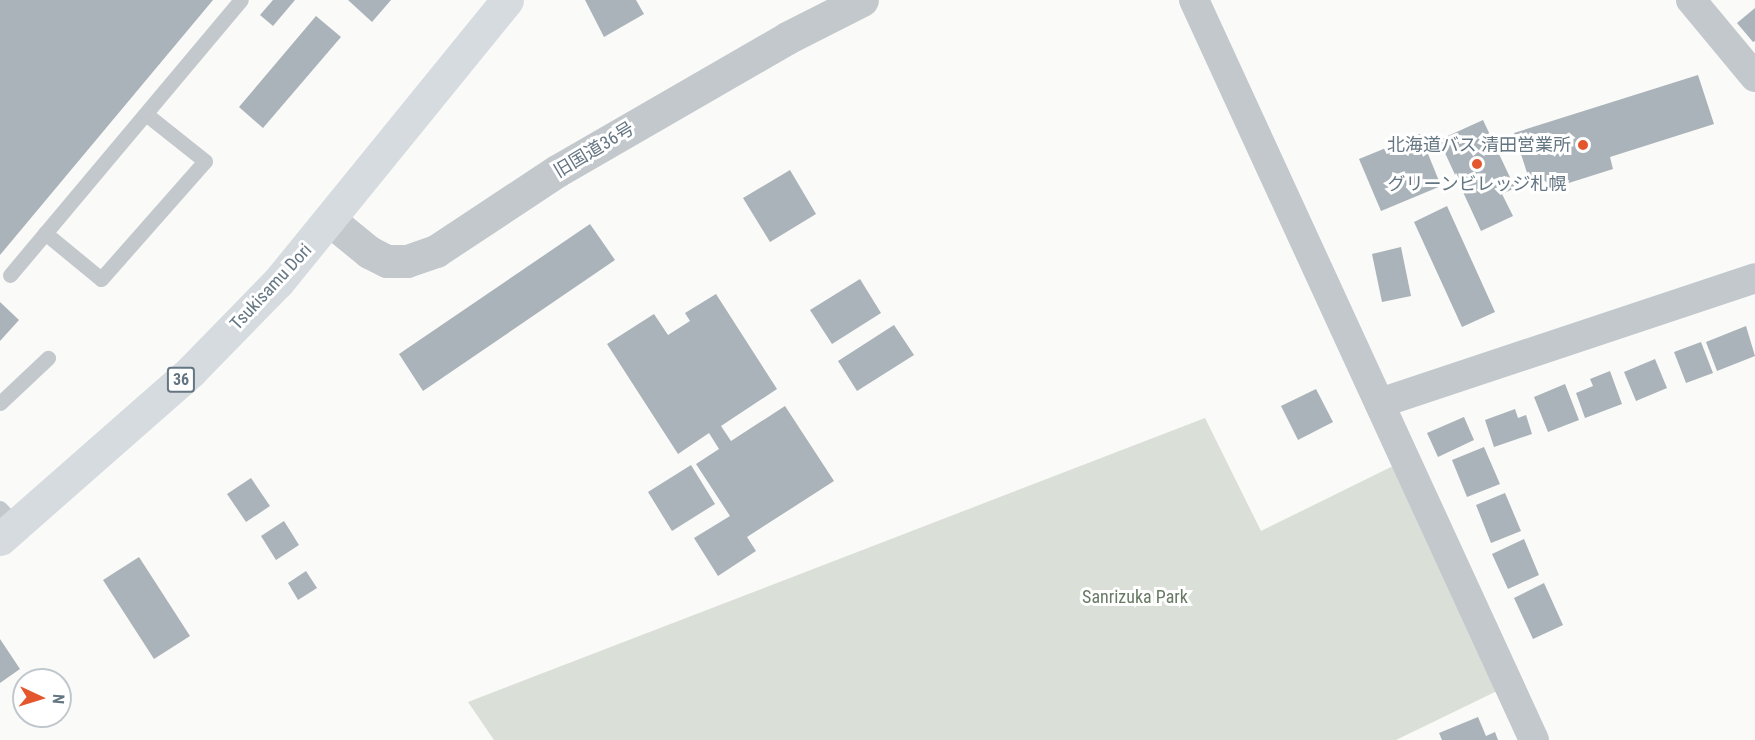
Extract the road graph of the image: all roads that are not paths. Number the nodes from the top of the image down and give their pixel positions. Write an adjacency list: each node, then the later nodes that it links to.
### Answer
1 (241, 0): 7 (lane)
2 (507, 0): 8 (highway, Tsukisamu Dori / 36)
3 (862, 0): 8 (street, 旧国道36号)
4 (1194, 0): 13 (street)
5 (1702, 4): 6 (street)
6 (1755, 77)
7 (146, 114): 9 (lane); 9 (lane)
8 (331, 221): 15 (highway, Tsukisamu Dori / 36)
9 (45, 233): 10 (lane)
10 (10, 275)
11 (1755, 278): 13 (street)
12 (48, 358): 14 (lane)
13 (1380, 403): 16 (street)
14 (0, 404)
15 (6, 524)
16 (1534, 740)

